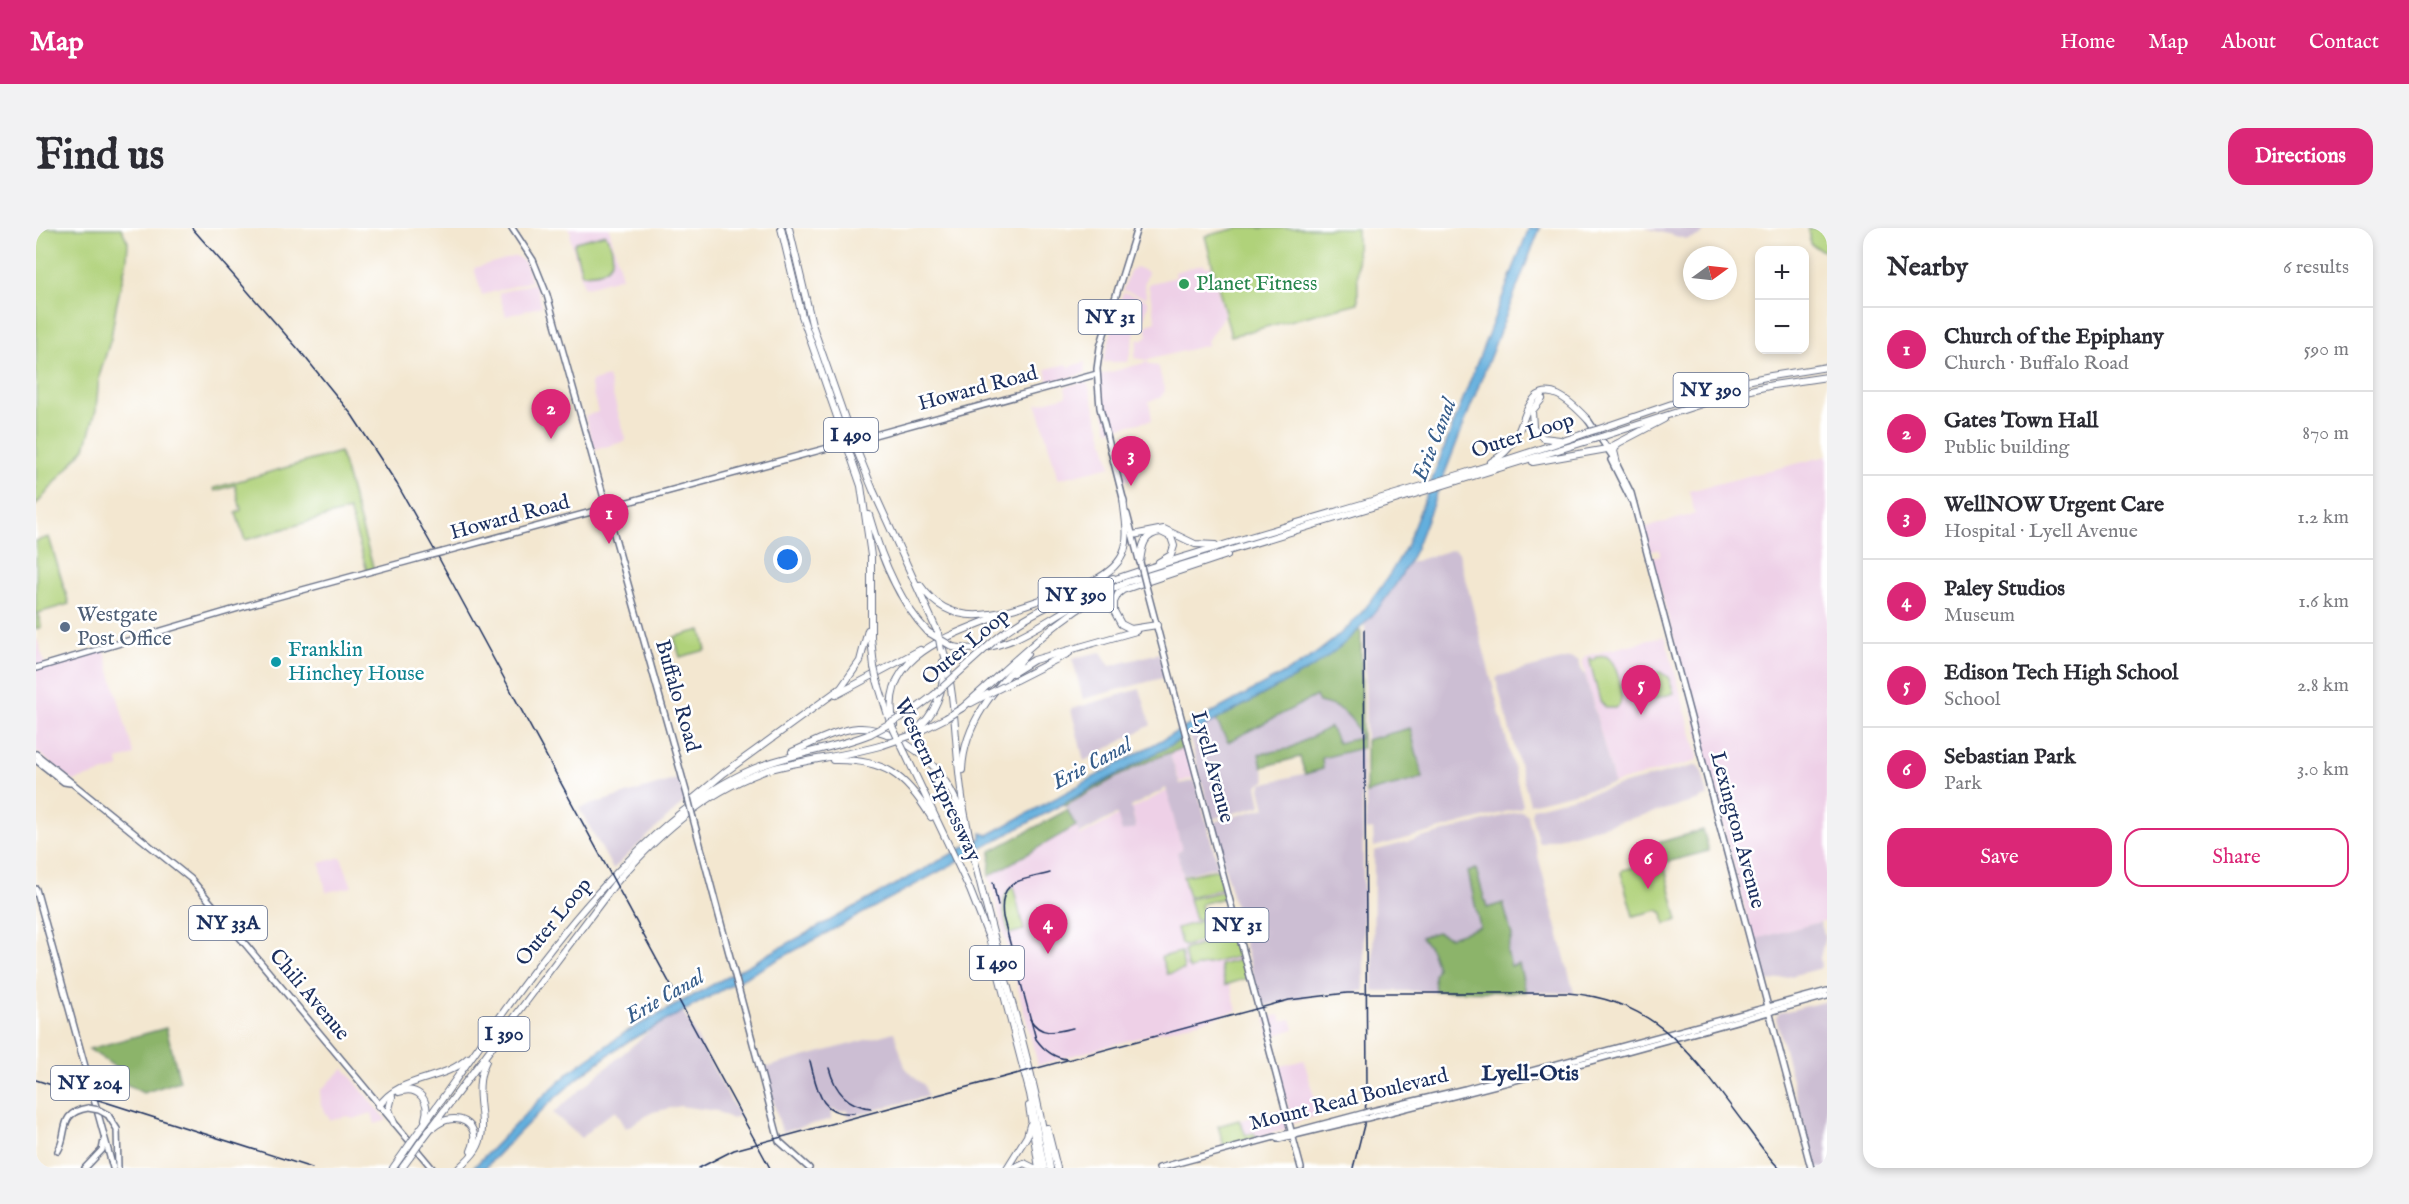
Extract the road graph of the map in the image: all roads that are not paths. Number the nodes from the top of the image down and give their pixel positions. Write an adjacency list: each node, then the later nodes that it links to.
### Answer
1 (512, 228): 19 (main road, Buffalo Road)
2 (781, 228): 16 (highway, Western Expressway / I 490)
3 (789, 228): 24 (highway, Western Expressway / I 490)
4 (1137, 228): 6 (main road, NY 31)
5 (1827, 367): 10 (highway, Outer Loop / NY 390, bridge)
6 (1096, 374): 17 (main road, Lyell Avenue / NY 31); 19 (main road, Howard Road, bridge)
7 (1827, 377): 8 (highway, Outer Loop / NY 390)
8 (1694, 405): 11 (highway); 14 (highway, Outer Loop / NY 390, bridge)
9 (1587, 421): 10 (highway); 12 (main road, Lexington Avenue); 15 (highway)
10 (1578, 436): 15 (highway, Outer Loop / NY 390)
11 (1618, 443): 12 (highway); 13 (highway)
12 (1607, 449): 13 (main road, Lexington Avenue); 14 (highway); 18 (main road, Lexington Avenue)
13 (1617, 463): 18 (main road, Lexington Avenue)
14 (1494, 470): 22 (highway, Outer Loop / NY 390)
15 (1469, 471): 21 (highway, Outer Loop / NY 390)
16 (861, 486): 26 (highway, bridge); 28 (highway, Western Expressway / I 490)
17 (1123, 499): 20 (main road, Lyell Avenue / NY 31); 27 (highway)
18 (1632, 501): 51 (main road, Lexington Avenue)
19 (607, 510): 35 (main road, Howard Road, bridge); 75 (main road, Buffalo Road, bridge)
20 (1132, 535): 21 (highway); 23 (main road, Lyell Avenue / NY 31)
21 (1248, 538): 25 (highway, Outer Loop / NY 390)
22 (1258, 542): 26 (highway, Outer Loop / NY 390); 30 (highway)
23 (1140, 561): 25 (highway); 30 (main road, Lyell Avenue / NY 31, bridge)
24 (908, 564): 29 (highway); 34 (highway, Western Expressway / I 490, bridge)
25 (1160, 564): 27 (highway); 42 (highway, Outer Loop / NY 390, bridge)
26 (1111, 589): 31 (highway, Outer Loop / NY 390)
27 (1076, 590): 29 (highway)
28 (871, 591): 38 (highway); 39 (highway, Western Expressway / I 490, bridge)
29 (1021, 607): 33 (highway)
30 (1157, 625): 32 (highway); 65 (main road, Lyell Avenue / NY 31)
31 (1053, 626): 36 (highway); 37 (highway, Outer Loop / NY 390)
32 (1092, 644): 36 (highway); 37 (highway, bridge)
33 (929, 646): 38 (highway); 39 (highway)
34 (942, 649): 40 (highway); 44 (highway, Western Expressway / I 490)
35 (36, 668)
36 (999, 685): 44 (highway)
37 (962, 708): 40 (highway, Outer Loop / NY 390, bridge)
38 (813, 709): 45 (highway)
39 (893, 726): 47 (highway, Western Expressway / I 490, bridge)
40 (914, 733): 43 (highway, Outer Loop / I 390, bridge)
41 (37, 758): 59 (main road, Chili Avenue / NY 33A)
42 (778, 759): 45 (highway, Outer Loop / I 390); 46 (highway)
43 (808, 761): 47 (highway); 53 (highway, Outer Loop / I 390)
44 (964, 807): 46 (highway, Western Expressway / I 490)
45 (675, 816): 52 (highway, Outer Loop / I 390)
46 (970, 836): 54 (highway, Western Expressway / I 490)
47 (949, 846): 54 (highway, Western Expressway / I 490)
48 (36, 889): 64 (main road, NY 204)
49 (1827, 991): 51 (main road, Mount Read Boulevard)
50 (1827, 996): 51 (main road, Mount Read Boulevard)
51 (1768, 1009): 55 (main road, Mount Read Boulevard); 57 (main road, Mount Read Boulevard); 85 (main road, Lexington Avenue)
52 (486, 1037): 59 (highway); 63 (highway, Outer Loop / I 390)
53 (495, 1046): 66 (highway, Outer Loop / I 390); 74 (highway)
54 (1025, 1063): 60 (highway); 79 (highway, Western Expressway / I 490); 80 (highway, Western Expressway / I 490); 81 (highway)
55 (1442, 1094): 57 (main road); 58 (main road); 61 (main road, Mount Read Boulevard)
56 (393, 1097): 59 (highway); 62 (highway); 63 (highway)
57 (1452, 1097): 58 (main road, Mount Read Boulevard)
58 (1435, 1101): 61 (main road, Mount Read Boulevard)
59 (380, 1106): 62 (main road, Chili Avenue / NY 33A)
60 (1030, 1110): 76 (highway); 78 (highway)
61 (1364, 1116): 65 (main road, Mount Read Boulevard)
62 (394, 1123): 73 (main road, Chili Avenue / NY 33A)
63 (422, 1128): 66 (highway, Outer Loop / I 390)
64 (104, 1132): 68 (main road); 69 (main road, NY 204)
65 (1292, 1133): 82 (main road, Mount Read Boulevard); 83 (main road, Mount Read Boulevard); 84 (main road, Lyell Avenue / NY 31)
66 (417, 1141): 71 (highway, Outer Loop / I 390, bridge); 72 (highway, Outer Loop / I 390, bridge); 74 (highway)
67 (58, 1151): 70 (main road, bridge)
68 (85, 1168)
69 (113, 1168)
70 (118, 1168)
71 (393, 1168)
72 (402, 1168)
73 (432, 1168)
74 (457, 1168)
75 (808, 1168)
76 (1007, 1168)
77 (1013, 1168): 78 (highway)
78 (1037, 1168)
79 (1044, 1168)
80 (1050, 1168)
81 (1057, 1168)
82 (1158, 1168)
83 (1166, 1168)
84 (1301, 1168)
85 (1811, 1168)

